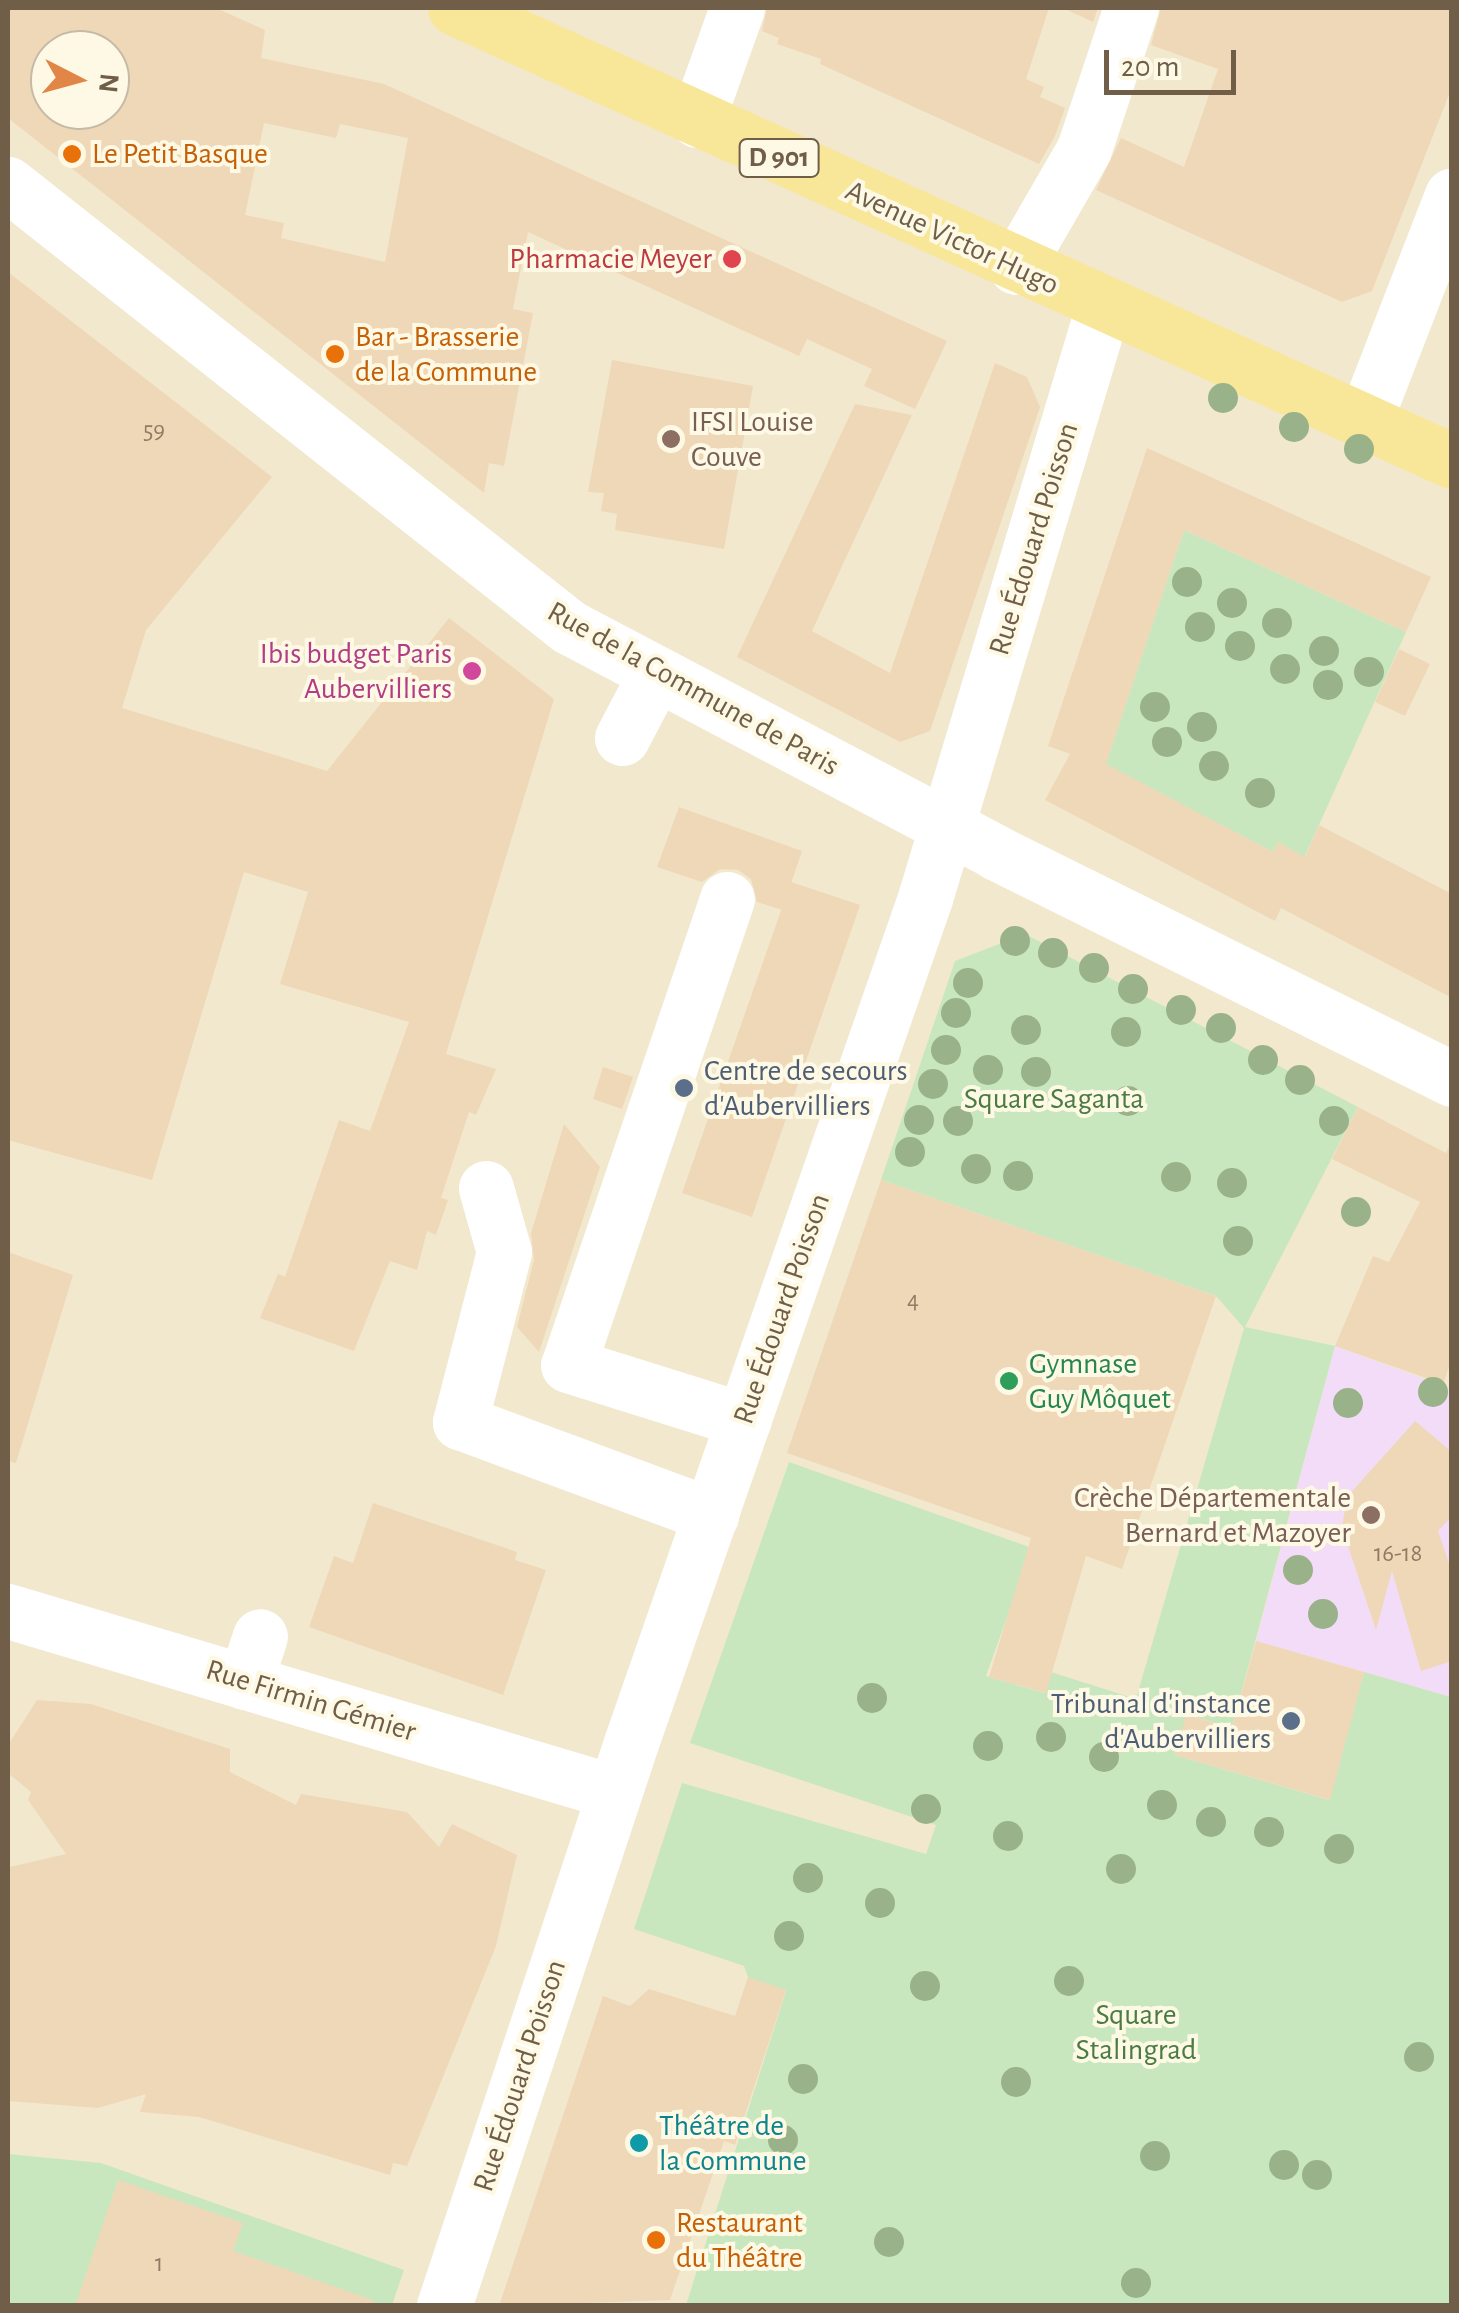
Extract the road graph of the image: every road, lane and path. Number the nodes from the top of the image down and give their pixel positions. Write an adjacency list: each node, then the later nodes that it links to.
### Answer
1 (455, 8): 4 (main road, Avenue Victor Hugo / D 901)
2 (737, 8): 4 (street)
3 (1131, 8): 7 (street)
4 (697, 120): 7 (main road, Avenue Victor Hugo / D 901)
5 (8, 184): 11 (street, Rue de la Commune de Paris)
6 (1452, 195): 9 (street)
7 (1016, 267): 8 (main road, Avenue Victor Hugo / D 901)
8 (1103, 308): 9 (main road, Avenue Victor Hugo / D 901); 13 (street, Rue Édouard Poisson)
9 (1364, 422): 10 (main road, Avenue Victor Hugo / D 901)
10 (1452, 461)
11 (656, 674): 12 (street); 13 (street, Rue de la Commune de Paris)
12 (622, 738)
13 (948, 828): 15 (street, Rue de la Commune de Paris); 17 (street, Rue Édouard Poisson)
14 (728, 900): 17 (street)
15 (1452, 1079)
16 (486, 1188): 18 (street)
17 (744, 1420): 18 (street, Rue Édouard Poisson)
18 (711, 1514): 20 (street, Rue Édouard Poisson)
19 (8, 1610): 20 (street, Rue Firmin Gémier)
20 (614, 1792): 21 (street, Rue Édouard Poisson)
21 (444, 2306)

